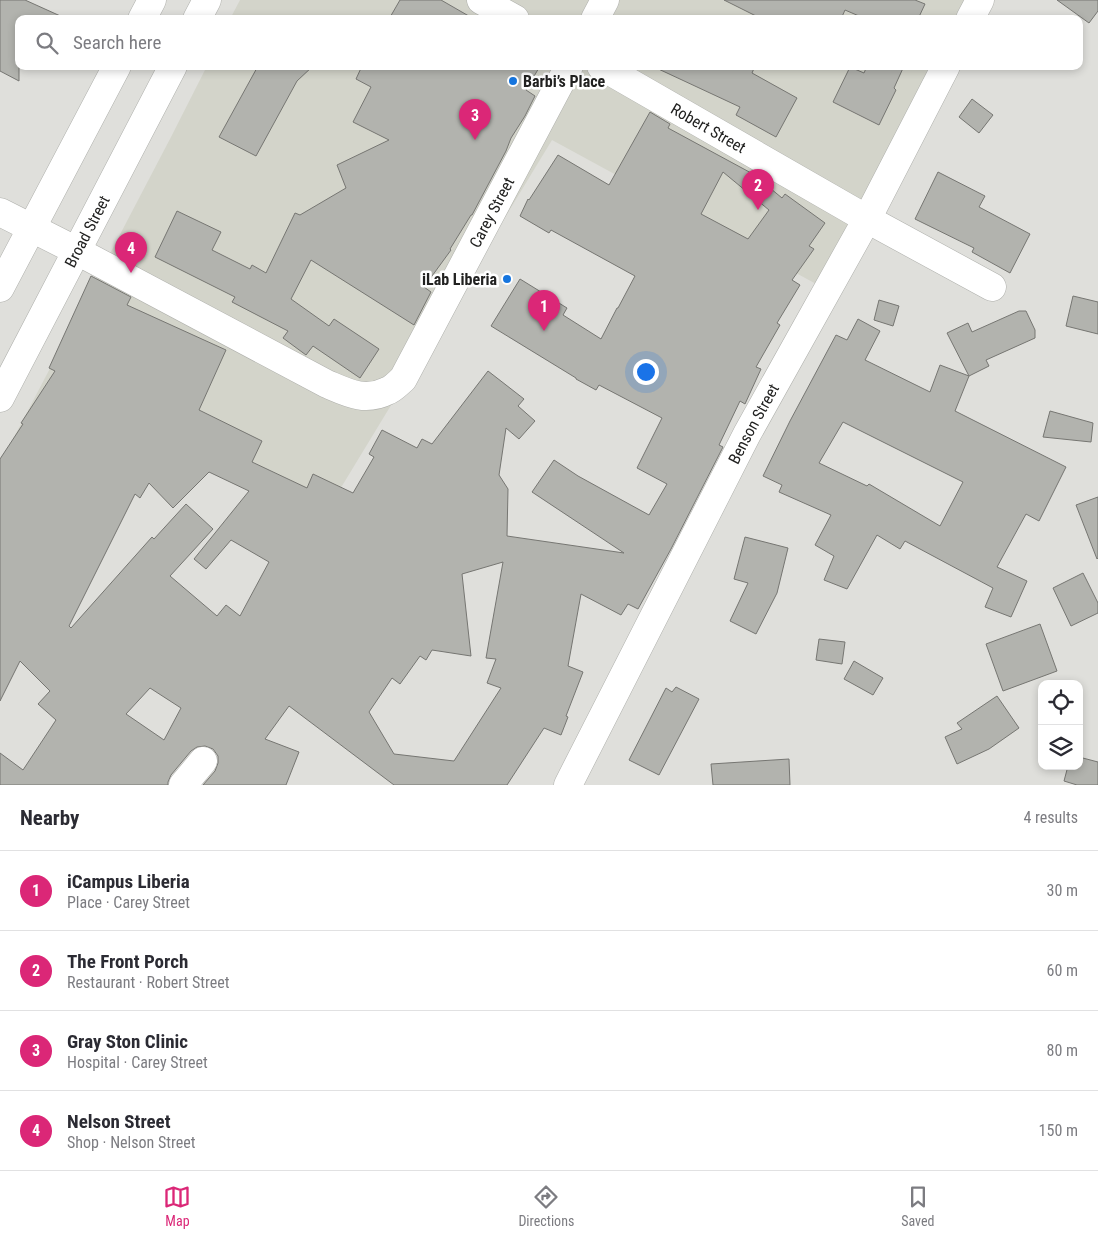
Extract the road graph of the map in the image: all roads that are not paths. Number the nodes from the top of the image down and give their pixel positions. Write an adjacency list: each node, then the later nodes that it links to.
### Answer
1 (152, 0): 6 (street)
2 (207, 0): 7 (street)
3 (481, 0): 8 (street)
4 (605, 0): 9 (street)
5 (980, 0): 10 (street)
6 (144, 15)
7 (199, 15)
8 (508, 15)
9 (597, 15)
10 (972, 15)
11 (115, 70): 18 (street)
12 (171, 70): 19 (street, Broad Street)
13 (567, 70): 19 (street, Carey Street)
14 (608, 70): 17 (street, Robert Street)
15 (944, 70): 17 (street, Benson Street)
16 (0, 212): 18 (street)
17 (867, 219): 20 (street, Robert Street); 25 (street, Benson Street)
18 (31, 228): 19 (street); 21 (street)
19 (77, 252): 22 (street, Broad Street)
20 (992, 287)
21 (0, 288)
22 (0, 398)
23 (203, 761): 24 (street)
24 (183, 785)
25 (568, 785)

